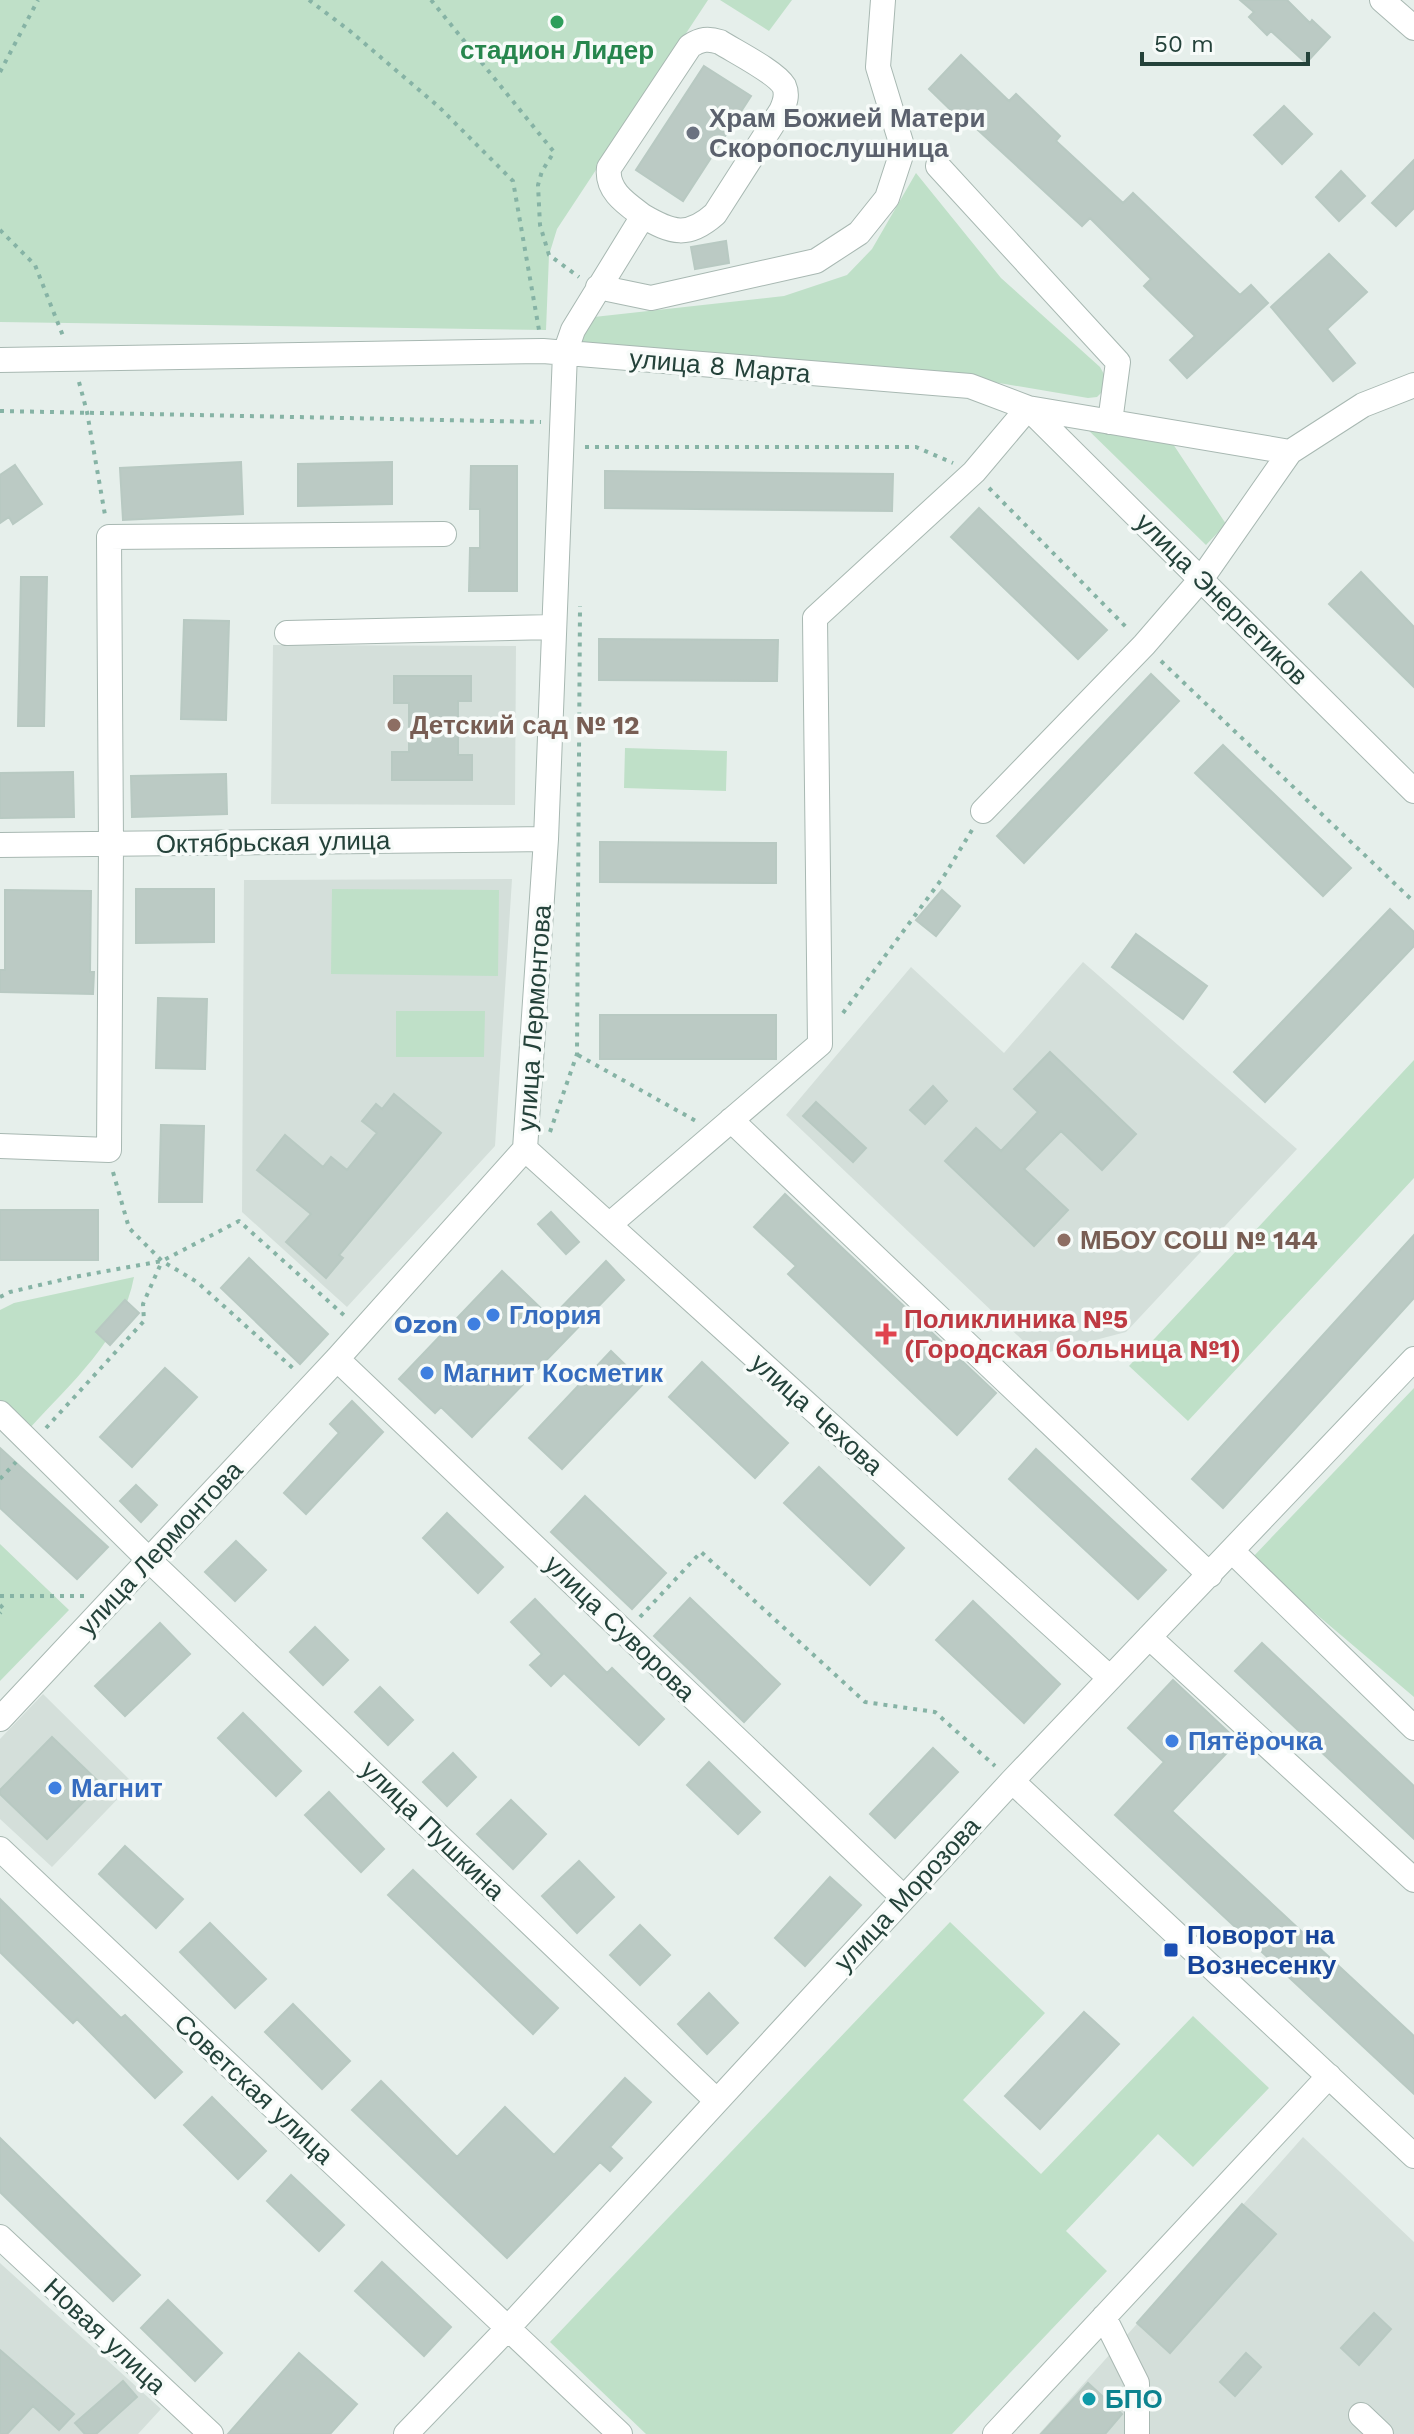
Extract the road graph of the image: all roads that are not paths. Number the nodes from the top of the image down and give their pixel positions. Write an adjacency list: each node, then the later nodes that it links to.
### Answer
1 (883, 0): 6 (street)
2 (1382, 0): 3 (street)
3 (1414, 28)
4 (938, 166): 11 (street)
5 (643, 216): 5 (street); 6 (street)
6 (598, 287): 7 (street)
7 (554, 352): 8 (street, улица 8 Марта); 10 (street, улица 8 Марта); 15 (street, улица Лермонтова)
8 (0, 360)
9 (1413, 387): 12 (street)
10 (1028, 408): 11 (street, улица 8 Марта); 14 (street, улица Энергетиков); 22 (street)
11 (1110, 422): 12 (street, улица 8 Марта)
12 (1290, 452): 14 (street)
13 (444, 534): 20 (street)
14 (1202, 578): 17 (street, улица Энергетиков); 18 (street)
15 (554, 627): 16 (street); 19 (street, улица Лермонтова)
16 (287, 633)
17 (1414, 791)
18 (983, 811)
19 (546, 839): 20 (street, Октябрьская улица); 24 (street, улица Лермонтова)
20 (111, 844): 21 (street, Октябрьская улица); 23 (street)
21 (0, 845)
22 (723, 1126): 25 (street); 31 (street)
23 (0, 1146)
24 (525, 1149): 25 (street, улица Чехова); 26 (street, улица Лермонтова)
25 (609, 1225): 33 (street, улица Чехова)
26 (337, 1359): 30 (street, улица Лермонтова); 39 (street, улица Суворова)
27 (1414, 1359): 29 (street, улица Морозова)
28 (0, 1413): 30 (street, улица Пушкина)
29 (1232, 1551): 31 (street, улица Морозова); 35 (street)
30 (149, 1560): 34 (street, улица Лермонтова); 41 (street, улица Пушкина)
31 (1210, 1575): 32 (street, улица Морозова)
32 (1149, 1637): 33 (street, улица Морозова); 38 (street)
33 (1110, 1678): 36 (street, улица Морозова)
34 (0, 1719)
35 (1414, 1728)
36 (1012, 1781): 39 (street, улица Морозова); 40 (street)
37 (0, 1849): 45 (street, Советская улица)
38 (1414, 1880)
39 (903, 1897): 41 (street, улица Морозова)
40 (1329, 2076): 42 (street); 44 (street)
41 (717, 2101): 45 (street, улица Морозова)
42 (1414, 2156)
43 (0, 2237): 47 (street, Новая улица)
44 (1104, 2317): 50 (street); 51 (street)
45 (507, 2329): 48 (street, улица Морозова); 49 (street, Советская улица)
46 (1361, 2415): 52 (street)
47 (211, 2434)
48 (406, 2434)
49 (620, 2434)
50 (995, 2434)
51 (1137, 2434)
52 (1381, 2434)

